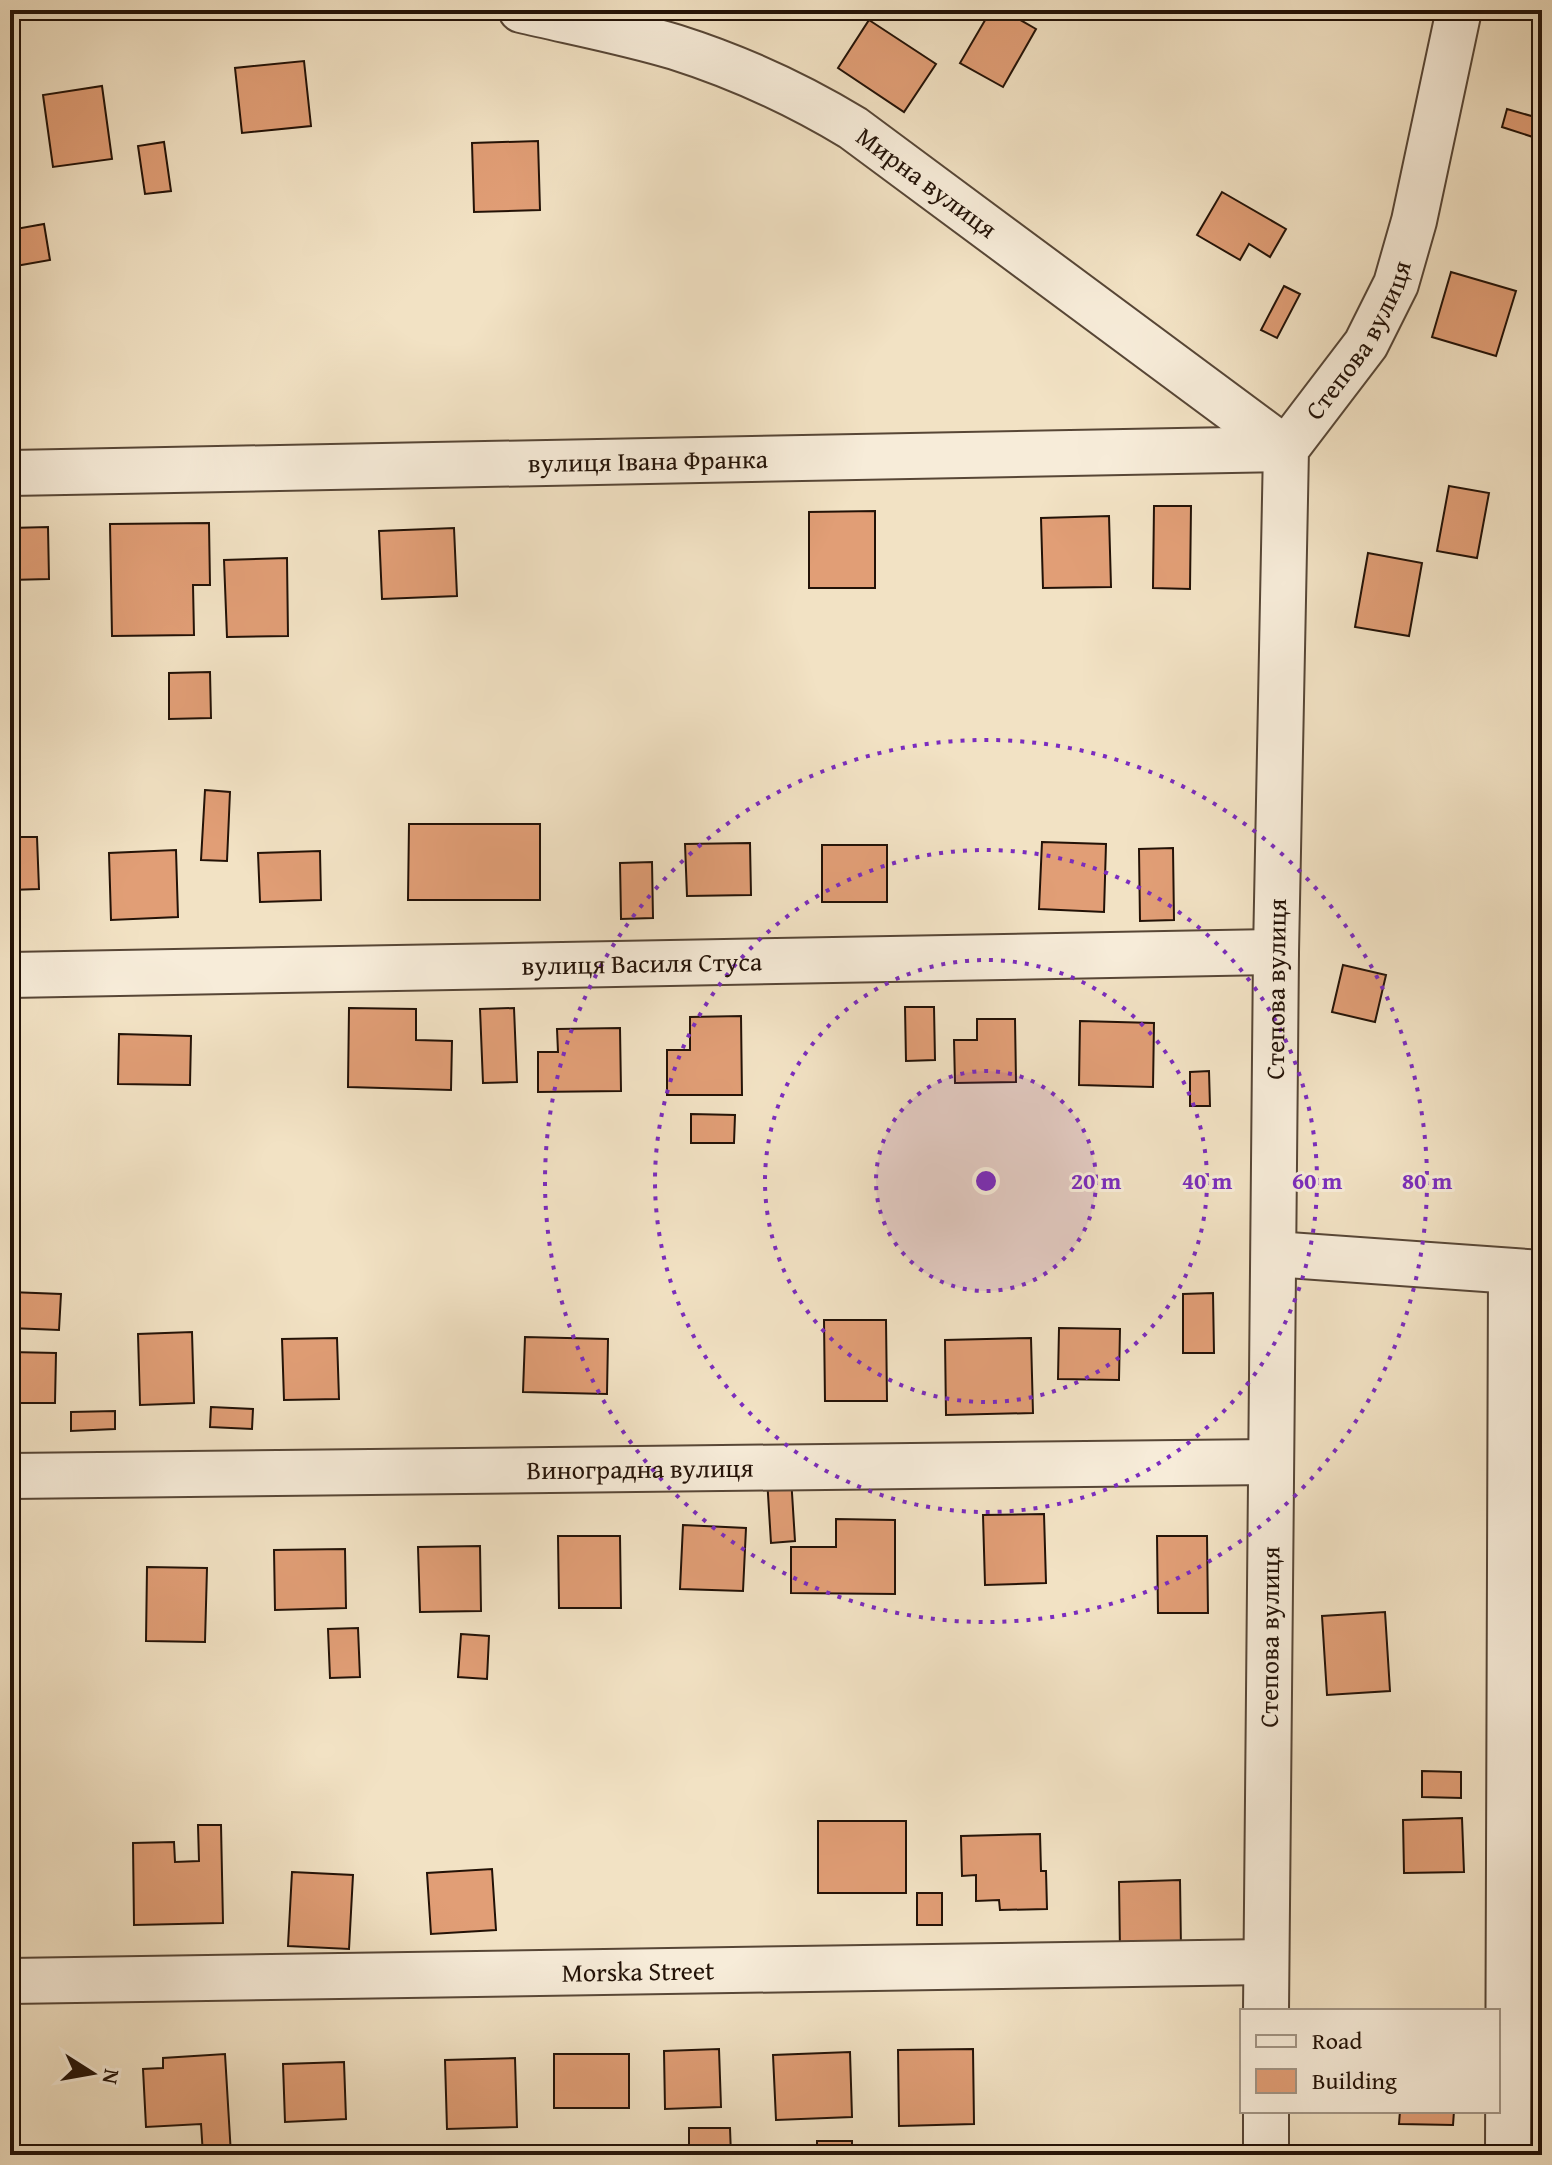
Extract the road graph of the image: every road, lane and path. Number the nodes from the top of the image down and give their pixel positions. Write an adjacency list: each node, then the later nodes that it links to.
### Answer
1 (521, 10): 3 (street, Мирна вулиця)
2 (1459, 10): 3 (street, Степова вулиця)
3 (1286, 449): 4 (street, вулиця Івана Франка); 5 (street, Степова вулиця)
4 (10, 473)
5 (1276, 952): 6 (street, вулиця Василя Стуса); 7 (street, Степова вулиця)
6 (10, 975)
7 (1274, 1254): 8 (street); 9 (street, Степова вулиця)
8 (1526, 1272): 11 (street)
9 (1270, 1462): 10 (street, Виноградна вулиця); 13 (street, Степова вулиця)
10 (10, 1476)
11 (1526, 1482): 12 (street)
12 (1525, 1840): 18 (street)
13 (1266, 1962): 14 (street, Morska Street); 15 (street, Степова вулиця)
14 (10, 1981)
15 (1266, 2009)
16 (1266, 2113): 17 (street)
17 (1266, 2155)
18 (1508, 2155)

